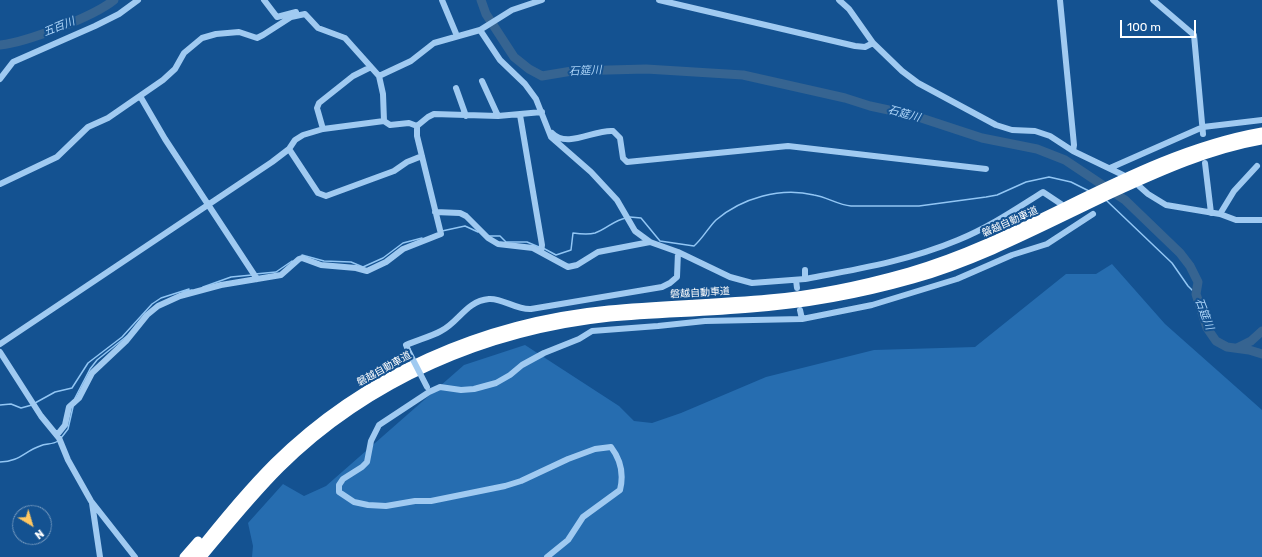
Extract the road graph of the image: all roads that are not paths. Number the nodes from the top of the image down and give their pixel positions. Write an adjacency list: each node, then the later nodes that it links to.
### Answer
1 (138, 0): 15 (street)
2 (264, 0): 9 (street)
3 (442, 0): 11 (street)
4 (542, 0): 10 (street)
5 (659, 0): 12 (street)
6 (839, 0): 12 (street)
7 (1060, 0): 33 (street)
8 (1152, 0): 26 (street)
9 (299, 14): 13 (street); 18 (street)
10 (481, 28): 11 (street); 19 (street)
11 (457, 36): 14 (street)
12 (873, 43): 33 (street)
13 (371, 67): 14 (street); 27 (street)
14 (379, 76): 24 (street)
15 (0, 79)
16 (482, 81): 22 (street)
17 (456, 88): 21 (street)
18 (140, 96): 40 (street); 41 (street)
19 (542, 112): 20 (street); 28 (street)
20 (520, 115): 22 (street); 49 (street)
21 (466, 116): 22 (street); 25 (street)
22 (498, 116)
23 (1262, 120): 26 (street)
24 (384, 121): 25 (street); 27 (street)
25 (417, 126): 34 (street)
26 (1202, 126): 30 (street); 37 (street)
27 (324, 129): 32 (street)
28 (548, 130): 38 (street); 48 (street)
29 (1262, 132): 39 (highway, 磐越自動車道)
30 (1203, 134)
31 (1262, 140): 39 (highway, 磐越自動車道)
32 (289, 149): 34 (street); 41 (street)
33 (1073, 151): 37 (street)
34 (422, 156): 42 (street)
35 (1206, 163): 44 (street)
36 (1257, 166): 46 (street)
37 (1110, 168): 39 (street)
38 (986, 170)
39 (1129, 182): 43 (highway, 磐越自動車道); 44 (street)
40 (0, 184)
41 (209, 204): 52 (street); 58 (street)
42 (435, 212): 49 (street); 52 (street)
43 (1072, 212): 45 (street); 53 (street); 57 (street); 63 (highway, 磐越自動車道); 68 (highway, 磐越自動車道)
44 (1211, 213): 46 (street)
45 (1093, 214)
46 (1220, 214): 47 (street)
47 (1261, 220)
48 (650, 242): 49 (street); 50 (street)
49 (541, 252)
50 (678, 252): 54 (street); 60 (street, bridge)
51 (805, 270): 53 (street)
52 (257, 279): 61 (street)
53 (805, 279): 54 (street)
54 (796, 280): 55 (street)
55 (797, 288)
56 (800, 310): 57 (street)
57 (802, 319): 60 (street)
58 (0, 344)
59 (0, 352): 61 (street)
60 (428, 390): 69 (street)
61 (57, 435): 62 (street)
62 (92, 503): 64 (street); 65 (street)
63 (231, 510): 66 (highway); 67 (highway, 磐越自動車道)
64 (100, 557)
65 (135, 557)
66 (184, 557)
67 (193, 557)
68 (202, 557)
69 (547, 557)

